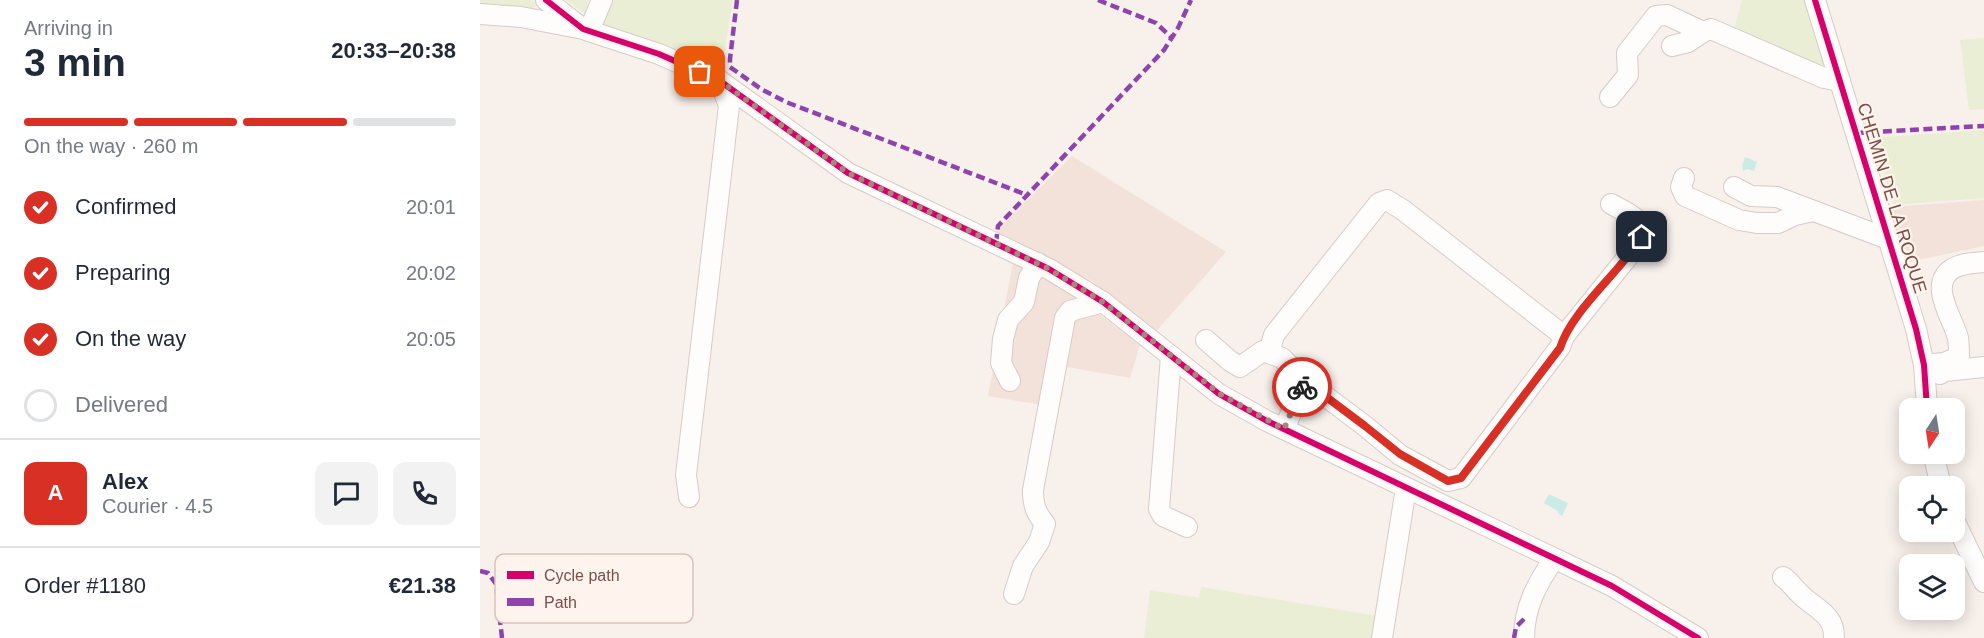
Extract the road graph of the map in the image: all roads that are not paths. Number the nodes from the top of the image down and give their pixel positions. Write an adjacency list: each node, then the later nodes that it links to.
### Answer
1 (546, 0): 5 (street)
2 (602, 0): 5 (street)
3 (1815, 0): 9 (street, CHEMIN DE LA ROQUE)
4 (480, 14): 5 (street)
5 (586, 30): 8 (street)
6 (1702, 32): 7 (street); 9 (street); 10 (street)
7 (1671, 46)
8 (720, 81): 17 (street); 31 (street)
9 (1840, 81): 15 (street, CHEMIN DE LA ROQUE)
10 (1610, 97)
11 (1684, 178): 14 (street)
12 (1734, 187): 14 (street)
13 (1611, 204): 19 (street)
14 (1812, 211): 15 (street)
15 (1888, 239): 23 (street, CHEMIN DE LA ROQUE)
16 (1984, 262): 23 (street)
17 (1038, 263): 18 (street); 25 (street)
18 (1103, 302): 22 (street); 37 (street)
19 (1564, 336): 21 (street); 26 (street)
20 (1206, 340): 21 (street)
21 (1269, 353): 26 (street)
22 (1171, 357): 29 (street); 32 (street)
23 (1924, 365): 27 (street, CHEMIN DE LA ROQUE)
24 (1984, 367): 27 (street)
25 (1010, 381)
26 (1305, 381): 29 (street)
27 (1925, 387): 28 (street, CHEMIN DE LA ROQUE)
28 (1926, 398)
29 (1284, 429): 30 (street)
30 (1407, 488): 34 (street); 39 (street)
31 (689, 497)
32 (1187, 527)
33 (1965, 542): 36 (street)
34 (1554, 559): 38 (street); 40 (street)
35 (1783, 577): 41 (street)
36 (1984, 582)
37 (1014, 594)
38 (1692, 636)
39 (1382, 638)
40 (1524, 638)
41 (1834, 638)

